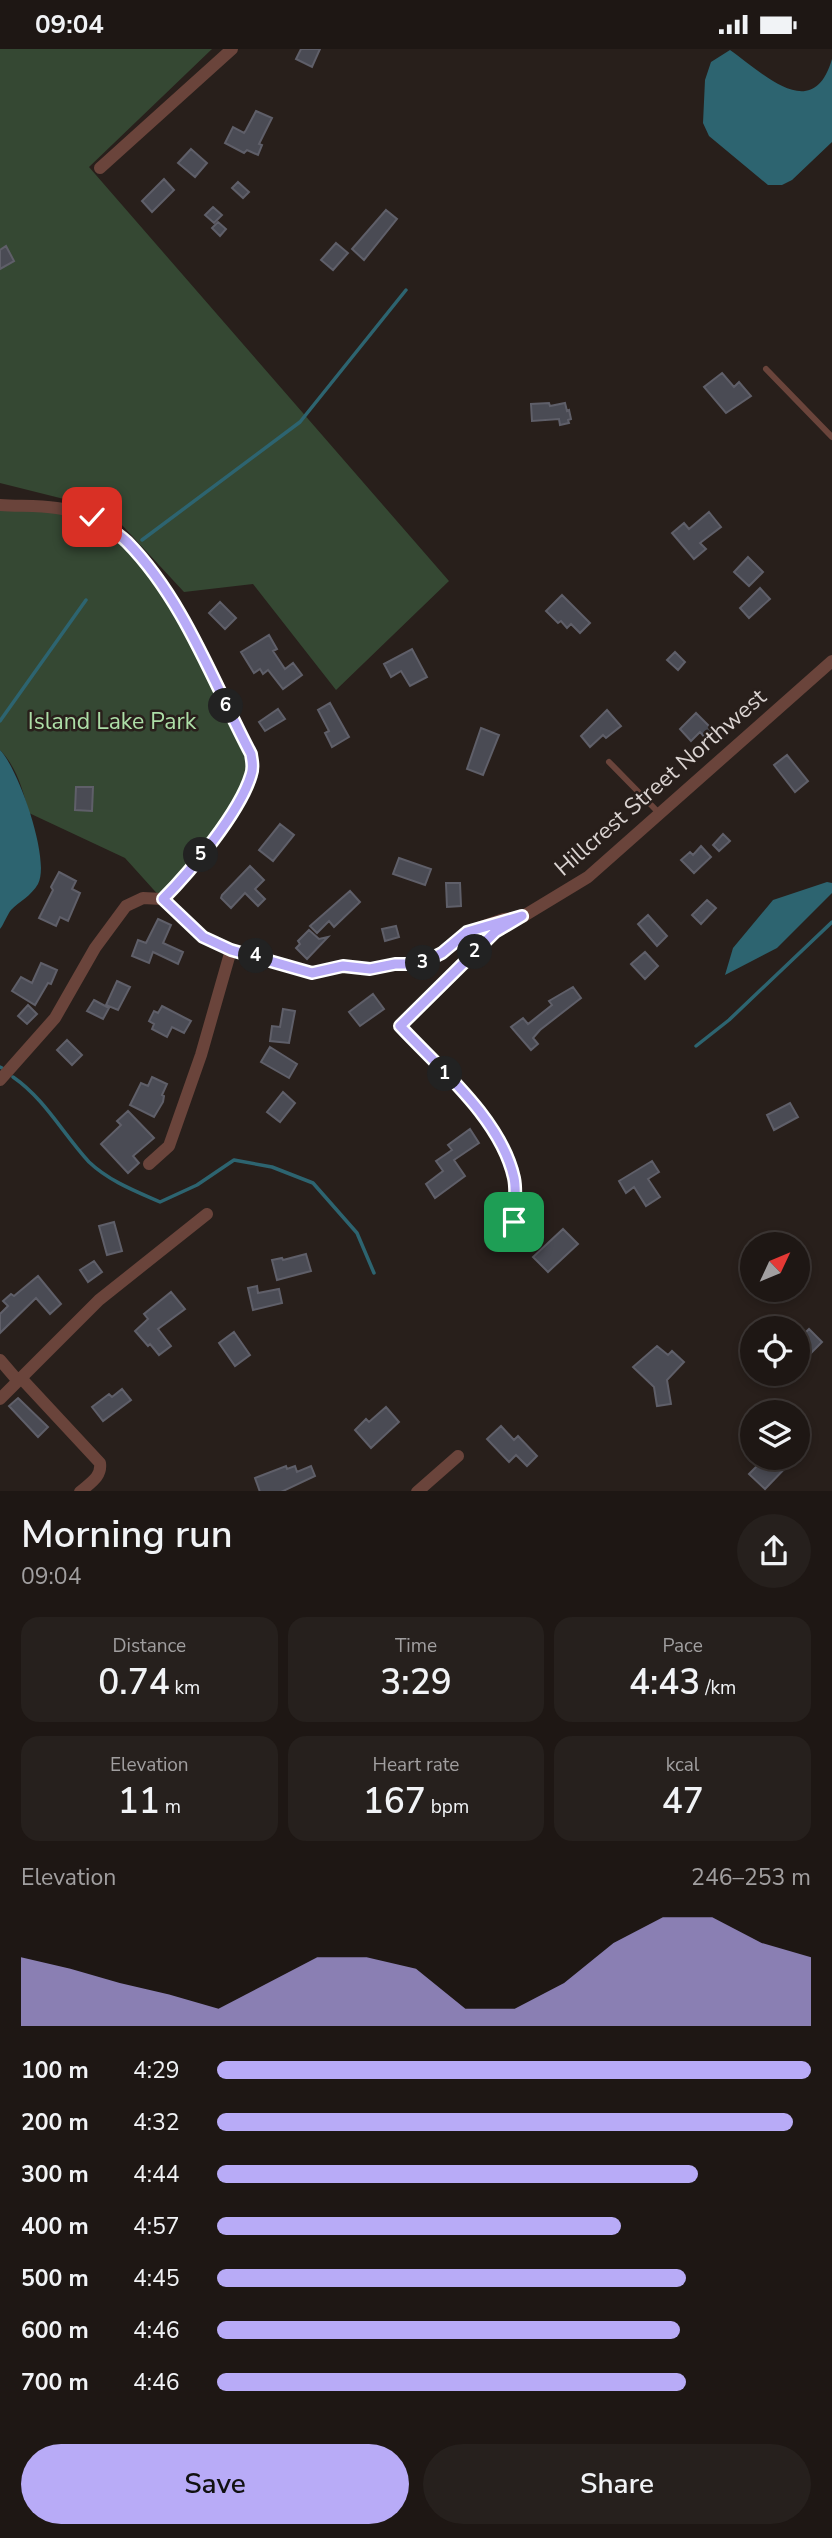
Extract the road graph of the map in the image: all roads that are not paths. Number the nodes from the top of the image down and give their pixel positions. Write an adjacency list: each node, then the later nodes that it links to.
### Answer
1 (232, 49): 2 (street)
2 (100, 168)
3 (766, 369): 4 (lane)
4 (832, 437)
5 (0, 505): 9 (street)
6 (832, 661): 8 (street, Hillcrest Street Northwest)
7 (610, 762): 8 (lane)
8 (660, 815): 10 (street, Hillcrest Street Northwest)
9 (163, 899): 11 (street, Hillcrest Street Northwest); 12 (street)
10 (522, 916): 11 (street, Hillcrest Street Northwest); 15 (street)
11 (231, 950): 13 (street)
12 (0, 1080)
13 (149, 1164)
14 (207, 1214): 17 (street)
15 (514, 1222)
16 (0, 1360): 17 (street)
17 (19, 1380): 18 (street); 20 (street)
18 (0, 1399)
19 (458, 1456): 21 (street)
20 (81, 1491)
21 (418, 1491)

